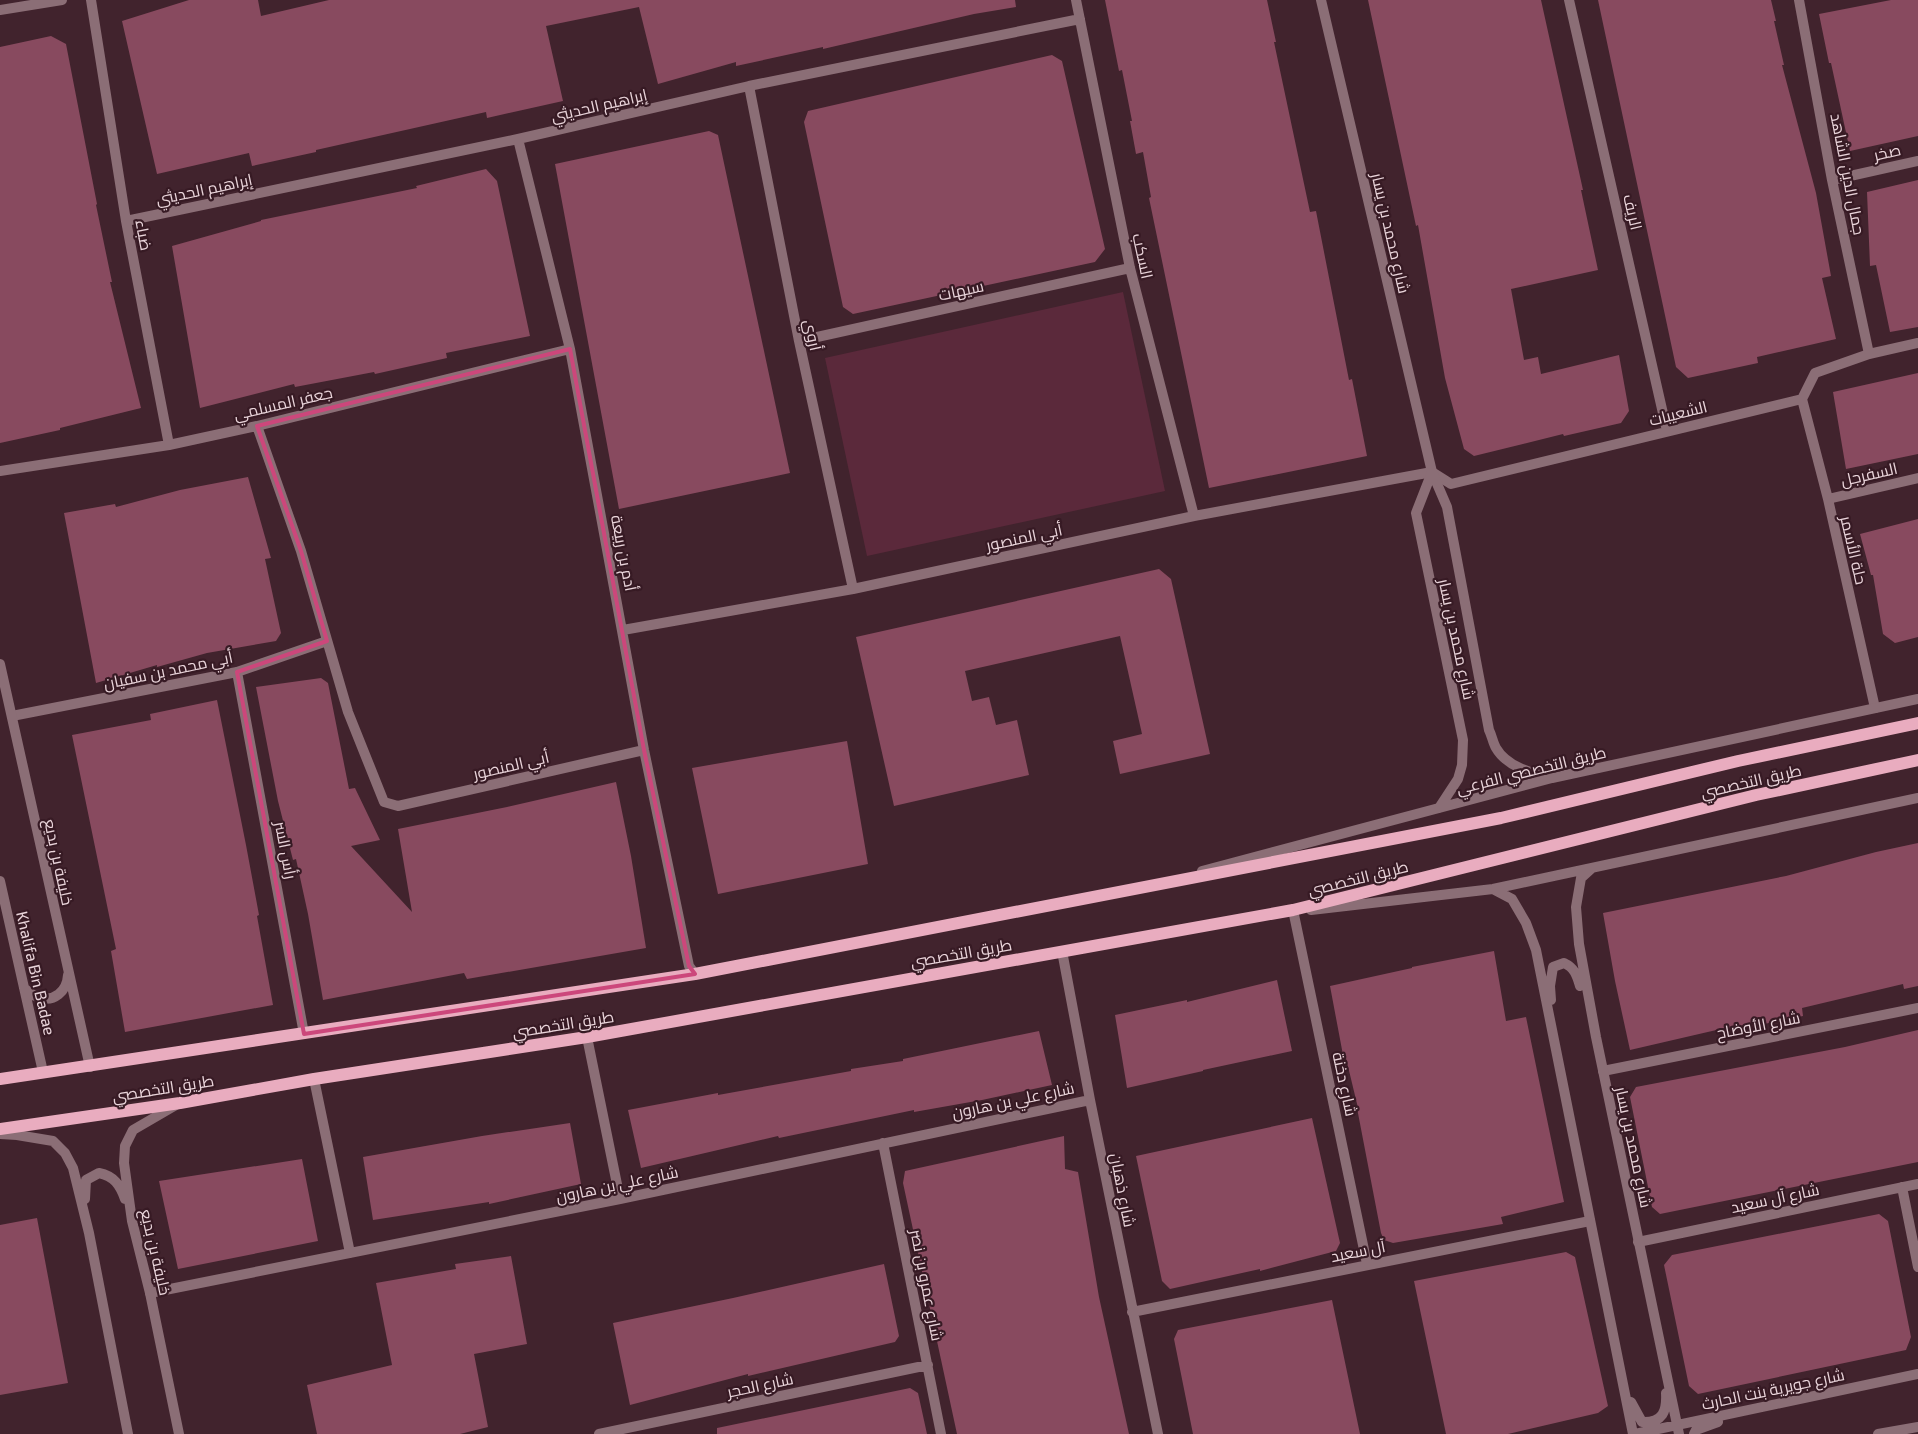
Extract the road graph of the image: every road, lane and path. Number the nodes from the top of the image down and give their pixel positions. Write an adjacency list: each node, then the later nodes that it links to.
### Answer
1 (62, 0): 7 (street)
2 (91, 0): 13 (street, ضباء)
3 (1076, 0): 8 (street, السكب)
4 (1321, 0): 24 (street, شارع محمد بن يسار)
5 (1569, 0): 21 (street, الريف)
6 (1800, 0): 12 (street, جمال الدين الشاهد)
7 (0, 10)
8 (1080, 19): 9 (street, إبراهيم الحديثي); 14 (street, السكب)
9 (749, 86): 10 (street, إبراهيم الحديثي); 15 (street, أروي)
10 (518, 139): 13 (street, إبراهيم الحديثي); 17 (street, أدم بن ربيعة)
11 (1918, 161): 12 (street, صخر)
12 (1832, 180): 18 (street, جمال الدين الشاهد)
13 (126, 221): 22 (street, ضباء)
14 (1130, 268): 15 (street, سيهات); 27 (street, السكب)
15 (799, 341): 28 (street, أروي)
16 (1918, 343): 18 (street)
17 (570, 349): 20 (street, جعفر المسلمي); 29 (street, أدم بن ربيعة)
18 (1869, 354): 19 (street)
19 (1802, 399): 21 (street, الشعيبات); 26 (street, حلة الأسمر)
20 (257, 426): 22 (street, جعفر المسلمي); 30 (street)
21 (1667, 431): 24 (street, الشعيبات)
22 (169, 445): 23 (street, جعفر المسلمي)
23 (0, 471)
24 (1432, 472): 27 (street, أبي المنصور); 39 (street, شارع محمد بن يسار); 41 (street, شارع محمد بن يسار)
25 (1918, 478): 26 (street, السفرجل)
26 (1828, 499): 34 (street, حلة الأسمر)
27 (1194, 516): 28 (street, أبي المنصور)
28 (853, 589): 29 (street, أبي المنصور)
29 (623, 630): 37 (street, أدم بن ربيعة)
30 (327, 641): 32 (street, أبي محمد بن سفيان); 37 (street, أبي المنصور)
31 (0, 664): 35 (street, خليفة بن بديع)
32 (237, 672): 35 (street, أبي محمد بن سفيان); 52 (street, رأس السر)
33 (1918, 699): 34 (street, طريق التخصصي الفرعي)
34 (1874, 708): 39 (street, طريق التخصصي الفرعي)
35 (12, 716): 48 (street, خليفة بن بديع)
36 (1918, 724): 44 (main road, طريق التخصصي)
37 (644, 750): 49 (street, أدم بن ربيعة)
38 (1918, 760): 46 (main road, طريق التخصصي)
39 (1552, 778): 41 (street, طريق التخصصي الفرعي)
40 (1918, 798): 42 (street)
41 (1439, 808): 44 (street, طريق التخصصي الفرعي)
42 (1592, 868): 45 (street); 54 (street, شارع محمد بن يسار)
43 (0, 881): 50 (street, Khalifa Bin Badae)
44 (1155, 884): 49 (main road, طريق التخصصي)
45 (1493, 889): 46 (street); 55 (street)
46 (1293, 910): 47 (main road, طريق التخصصي); 74 (street, شارع دخنة)
47 (1062, 951): 53 (main road, طريق التخصصي); 61 (street, شارع ذهبان)
48 (68, 972): 50 (street); 56 (street, خليفة بن بديع)
49 (694, 974): 52 (main road, طريق التخصصي)
50 (24, 988): 58 (street, Khalifa Bin Badae)
51 (1918, 1008): 57 (street, شارع الأوضاح)
52 (304, 1034): 56 (main road, طريق التخصصي)
53 (587, 1037): 60 (main road, طريق التخصصي); 68 (street)
54 (1596, 1037): 55 (street); 57 (street, شارع محمد بن يسار)
55 (1556, 1046): 70 (street)
56 (90, 1067): 58 (main road, طريق التخصصي)
57 (1603, 1071): 72 (street, شارع محمد بن يسار)
58 (43, 1072): 59 (main road, طريق التخصصي)
59 (0, 1079)
60 (314, 1079): 62 (main road, طريق التخصصي); 73 (street)
61 (1090, 1100): 65 (street, شارع علي بن هارون); 77 (street, شارع ذهبان)
62 (180, 1103): 63 (main road, طريق التخصصي); 69 (street, خليفة بن بديع)
63 (0, 1129)
64 (0, 1134): 71 (street)
65 (883, 1143): 68 (street, شارع علي بن هارون); 78 (street, شارع عمرو بن نصر)
66 (1918, 1184): 67 (street, شارع آل سعيد)
67 (1902, 1187): 72 (street, شارع آل سعيد); 75 (street)
68 (620, 1199): 73 (street, شارع علي بن هارون)
69 (132, 1221): 71 (street); 76 (street, خليفة بن بديع)
70 (1590, 1221): 74 (street, آل سعيد); 81 (street)
71 (89, 1233): 85 (street)
72 (1638, 1242): 79 (street, شارع محمد بن يسار)
73 (350, 1252): 76 (street, شارع علي بن هارون)
74 (1367, 1264): 77 (street, آل سعيد)
75 (1918, 1267)
76 (150, 1293): 86 (street, خليفة بن بديع)
77 (1132, 1312): 89 (street, شارع ذهبان)
78 (928, 1365): 87 (street, شارع الحجر); 88 (street, شارع عمرو بن نصر)
79 (1665, 1369): 81 (street); 84 (street, شارع محمد بن يسار)
80 (1918, 1374): 82 (street, شارع جويرية بنت الحارث)
81 (1622, 1378): 90 (street)
82 (1757, 1408): 84 (street, شارع جويرية بنت الحارث); 91 (street)
83 (1918, 1427): 92 (street)
84 (1678, 1429): 90 (street, شارع جويرية بنت الحارث)
85 (128, 1434)
86 (179, 1434)
87 (599, 1434)
88 (941, 1434)
89 (1158, 1434)
90 (1634, 1434)
91 (1694, 1434)
92 (1878, 1434)

